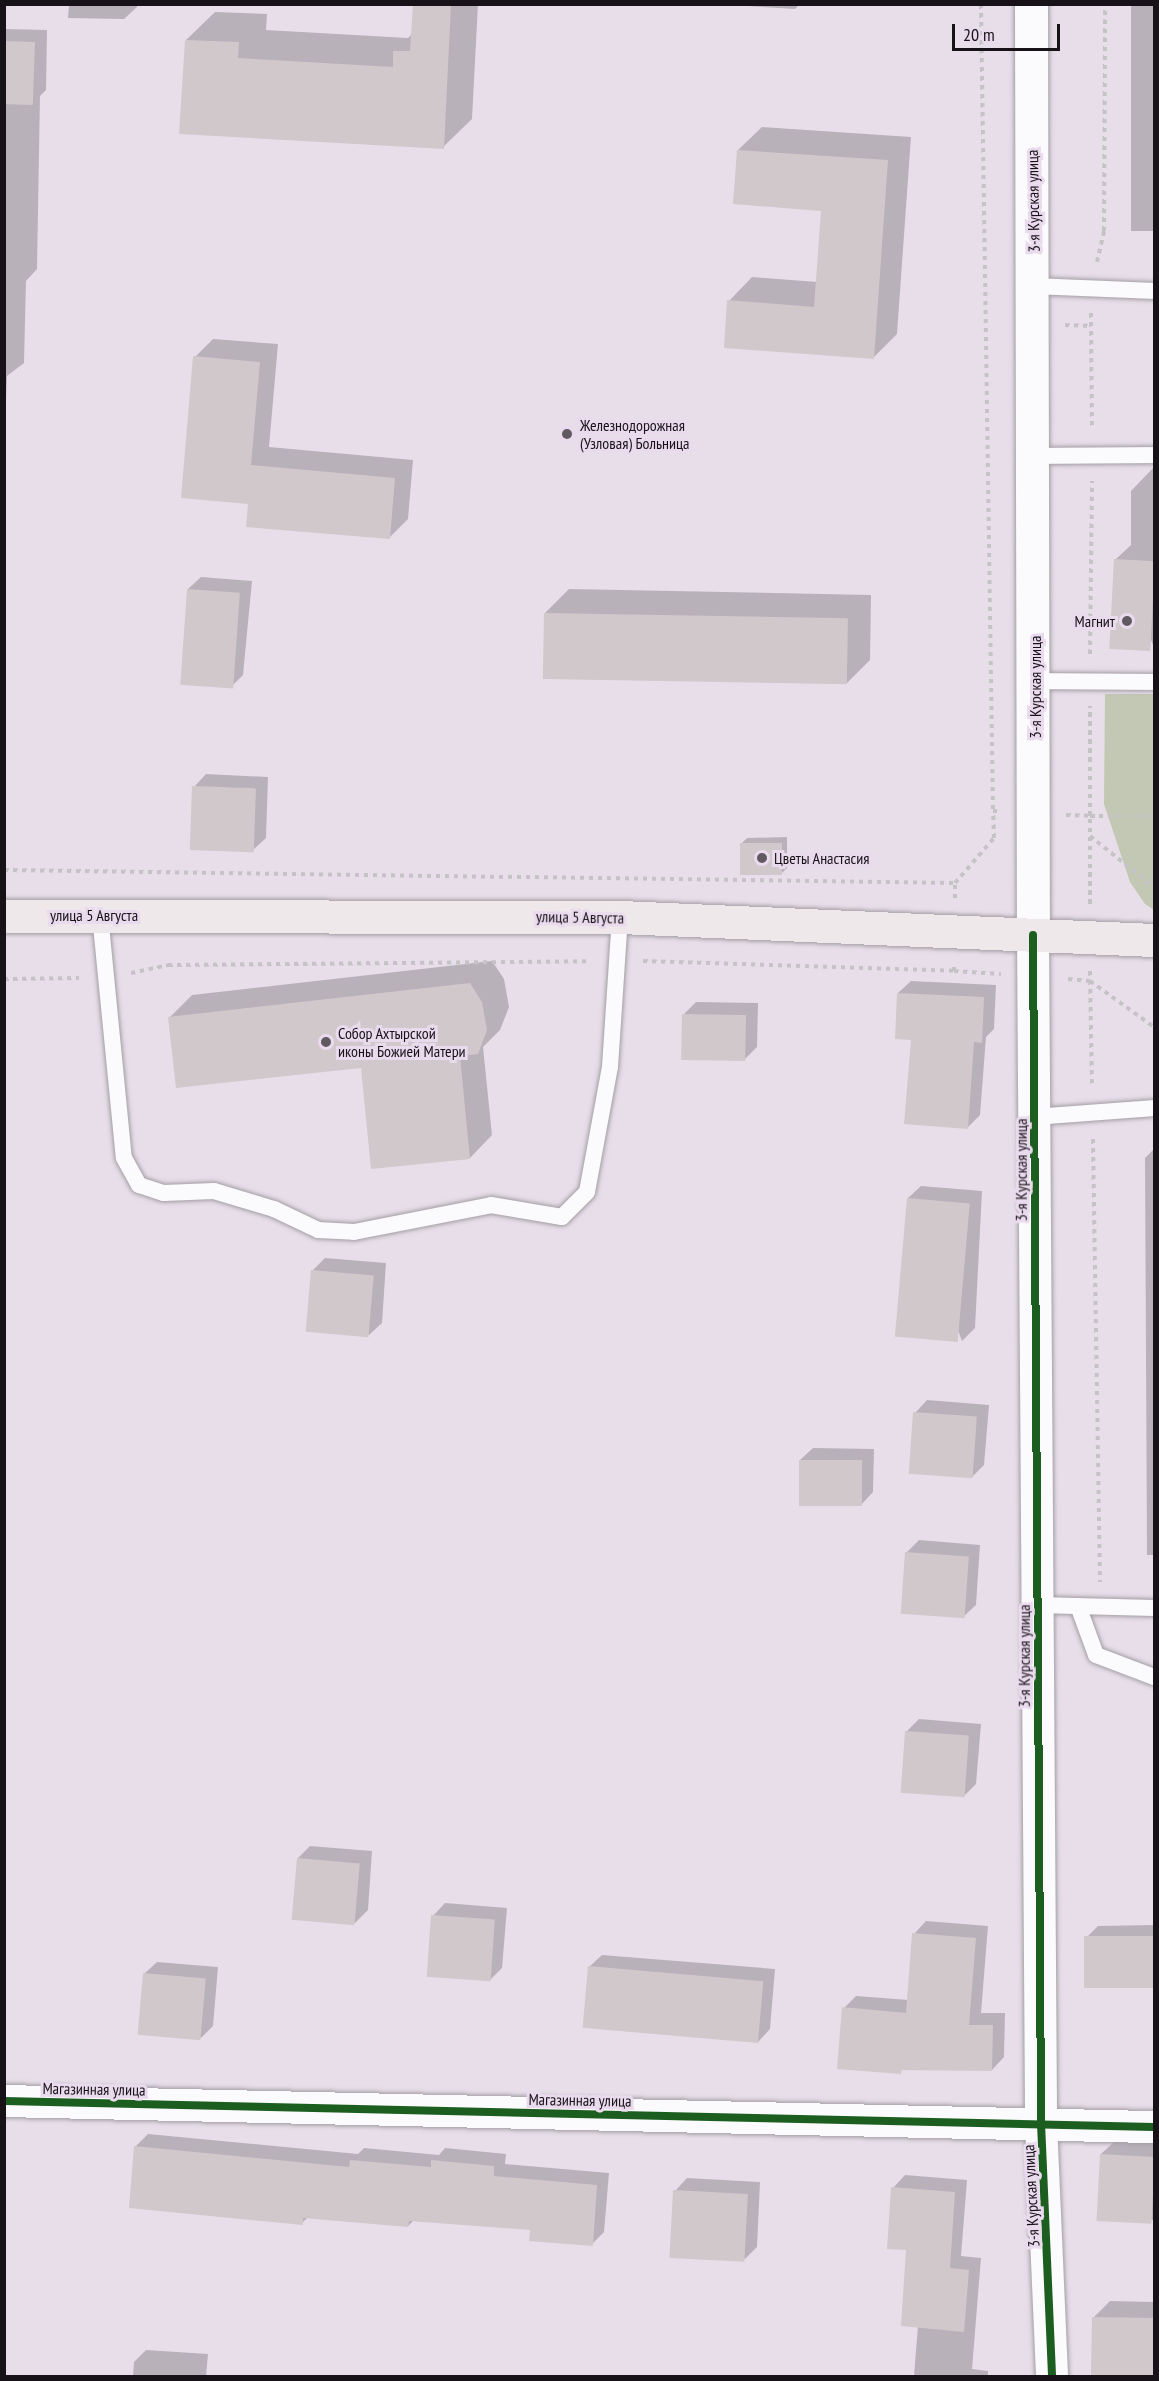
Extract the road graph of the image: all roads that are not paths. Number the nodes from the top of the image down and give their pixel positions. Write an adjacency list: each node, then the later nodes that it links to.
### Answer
1 (1031, 4): 2 (main road, 3-я Курская улица)
2 (1034, 286): 3 (lane); 5 (main road, 3-я Курская улица)
3 (1155, 291)
4 (1155, 455): 5 (lane)
5 (1035, 456): 6 (main road, 3-я Курская улица)
6 (1035, 681): 7 (lane); 11 (main road, 3-я Курская улица)
7 (1155, 682)
8 (100, 915): 9 (main road, улица 5 Августа); 10 (main road, улица 5 Августа); 10 (lane)
9 (4, 916)
10 (620, 917): 11 (main road, улица 5 Августа)
11 (1033, 935): 12 (main road, улица 5 Августа); 14 (street, 3-я Курская улица)
12 (1155, 940)
13 (1155, 1108): 14 (lane)
14 (1035, 1117): 15 (street, 3-я Курская улица)
15 (1037, 1605): 16 (lane); 20 (street, 3-я Курская улица)
16 (1078, 1606): 17 (lane); 18 (lane)
17 (1155, 1608)
18 (1155, 1677)
19 (4, 2101): 20 (street, Магазинная улица)
20 (1041, 2123): 21 (street, Магазинная улица); 22 (street, 3-я Курская улица)
21 (1155, 2127)
22 (1052, 2376)

